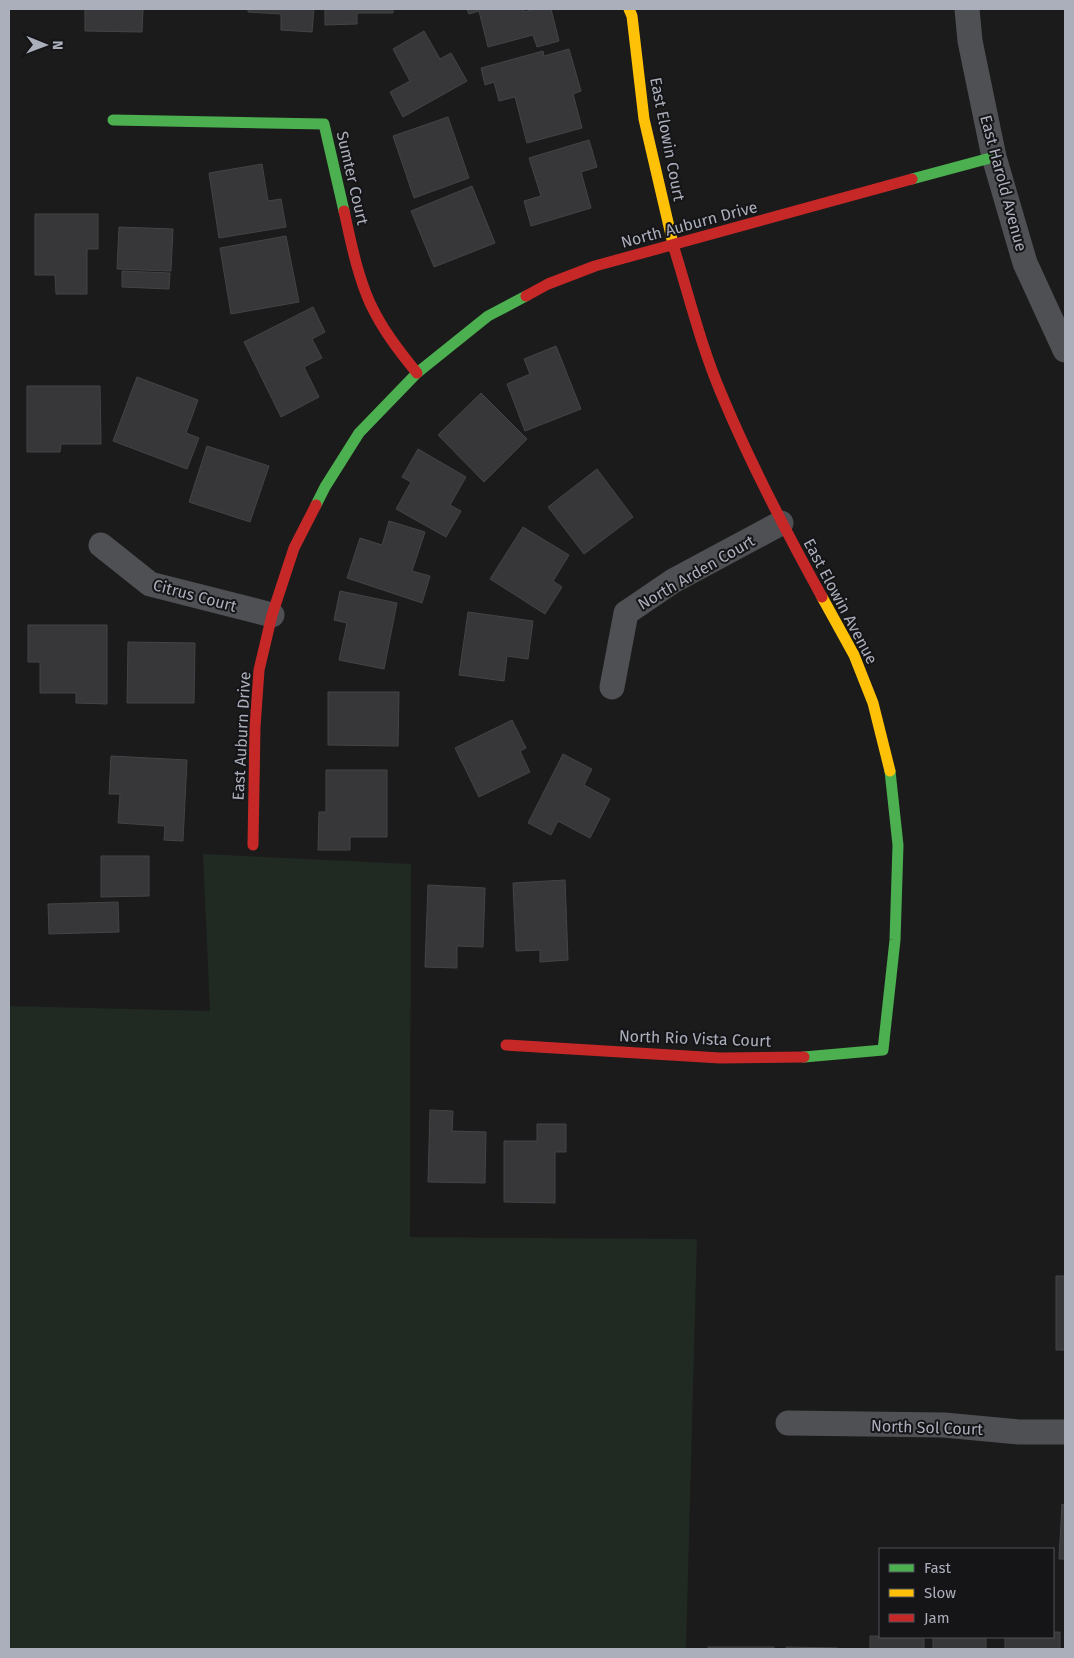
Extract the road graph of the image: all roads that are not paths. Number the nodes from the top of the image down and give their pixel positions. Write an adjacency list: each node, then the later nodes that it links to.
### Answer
1 (629, 9): 5 (street, East Elowin Court)
2 (967, 9): 4 (street, East Harold Avenue)
3 (113, 120): 7 (street, Sumter Court)
4 (994, 157): 5 (street, North Auburn Drive); 6 (street, East Harold Avenue)
5 (673, 245): 7 (street, North Auburn Drive); 8 (street, East Elowin Avenue)
6 (1065, 350)
7 (417, 373): 10 (street, East Auburn Drive)
8 (781, 523): 11 (street, North Arden Court); 14 (street, East Elowin Avenue)
9 (101, 545): 10 (street, Citrus Court)
10 (272, 615): 12 (street, East Auburn Drive)
11 (612, 688)
12 (253, 845)
13 (506, 1045): 14 (street, North Rio Vista Court)
14 (883, 1050)
15 (788, 1423): 16 (street, North Sol Court)
16 (1065, 1432)

